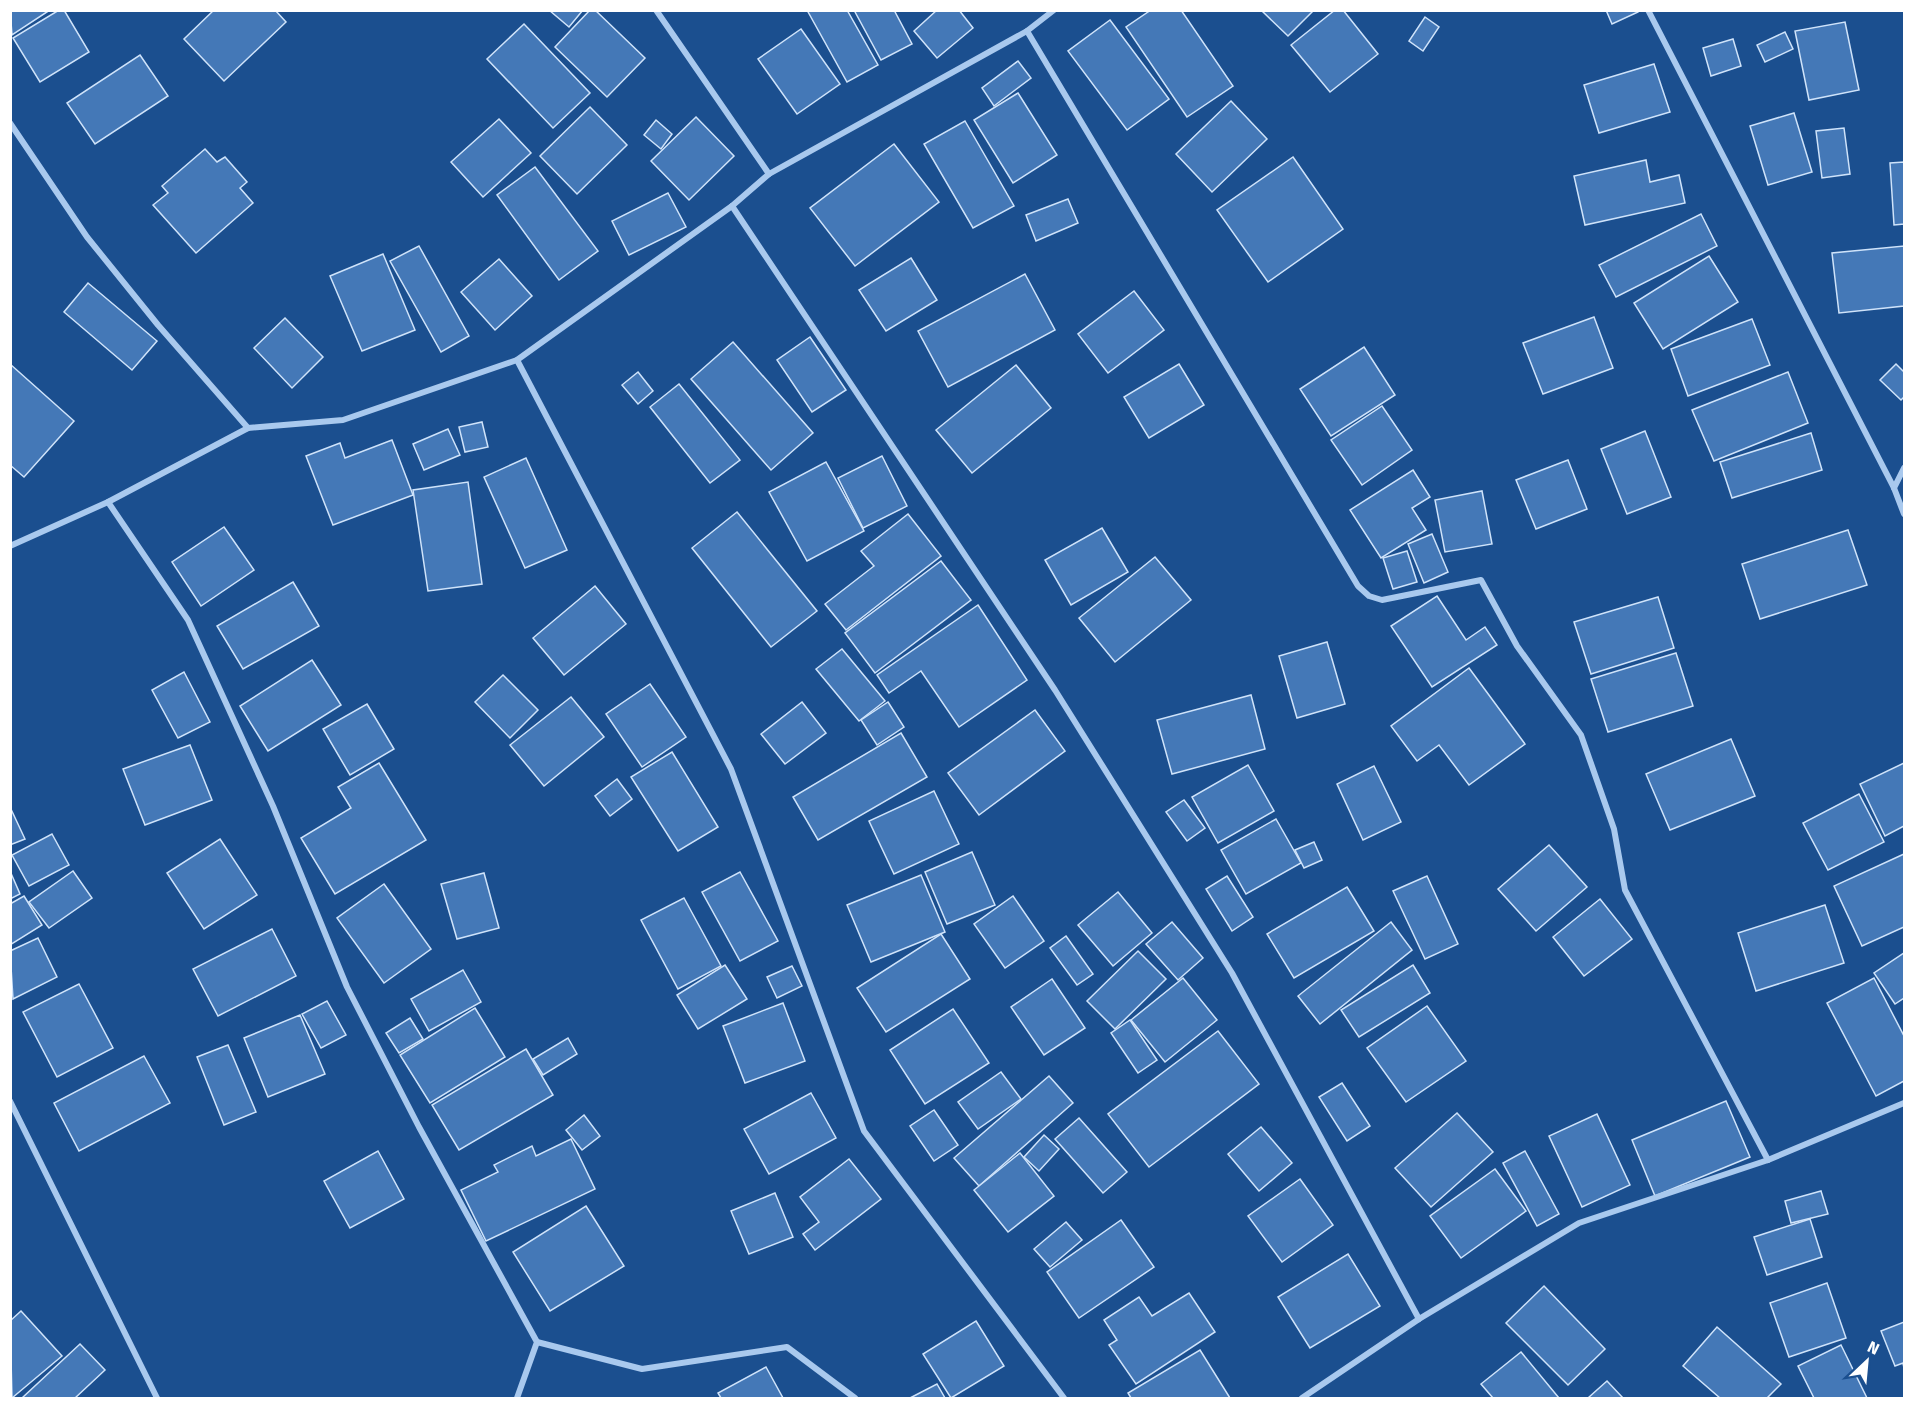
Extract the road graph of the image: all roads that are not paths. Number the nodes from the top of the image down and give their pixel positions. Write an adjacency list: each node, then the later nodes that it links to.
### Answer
1 (656, 10): 6 (street)
2 (1054, 10): 4 (street)
3 (1648, 10): 11 (street)
4 (1027, 31): 6 (street); 17 (street)
5 (10, 123): 9 (street)
6 (769, 174): 7 (street)
7 (732, 206): 8 (street); 18 (street)
8 (517, 360): 9 (street); 23 (street)
9 (248, 428): 12 (street)
10 (1905, 468): 11 (street)
11 (1894, 488): 13 (street)
12 (108, 501): 14 (street); 19 (street)
13 (1905, 514)
14 (10, 546)
15 (10, 1101): 20 (street)
16 (1905, 1103): 17 (street)
17 (1768, 1160): 18 (street)
18 (1419, 1319): 24 (street)
19 (537, 1342): 21 (street); 22 (street)
20 (157, 1398)
21 (517, 1398)
22 (855, 1398)
23 (1064, 1398)
24 (1302, 1398)

